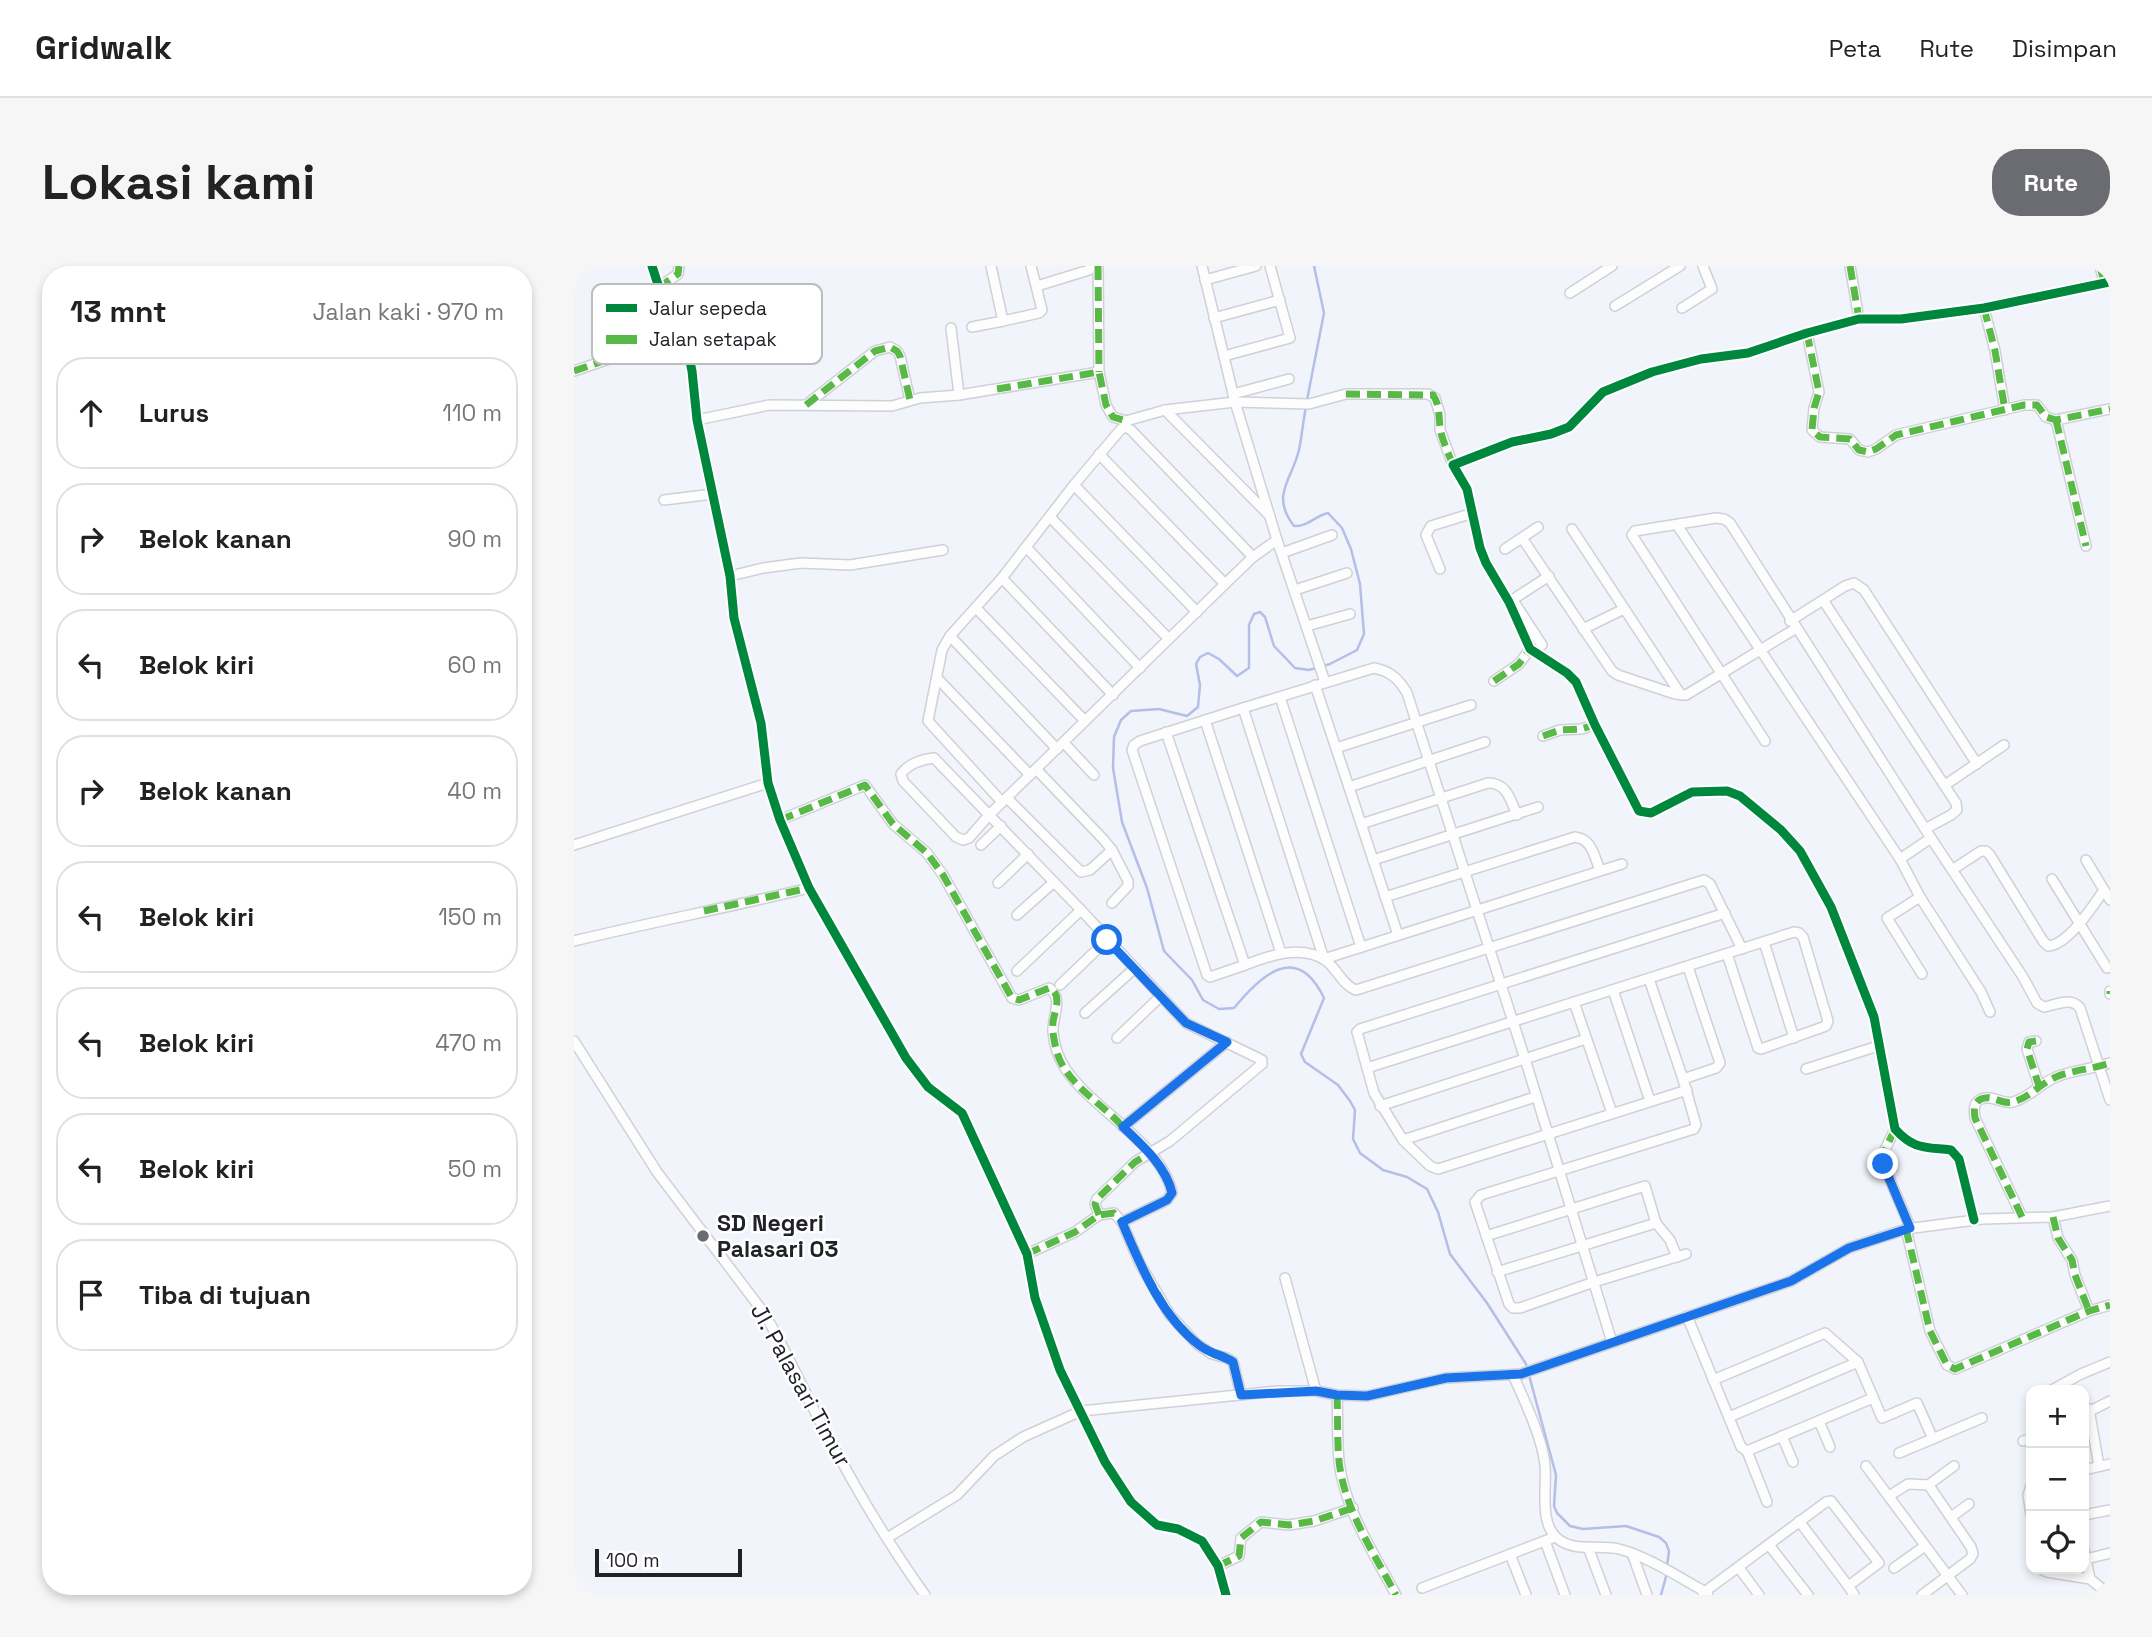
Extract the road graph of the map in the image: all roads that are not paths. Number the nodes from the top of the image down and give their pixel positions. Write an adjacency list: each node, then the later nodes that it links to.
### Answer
1 (652, 266): 17 (street)
2 (679, 266): 18 (street)
3 (991, 266): 27 (street)
4 (1031, 266): 19 (street)
5 (1091, 266): 19 (street)
6 (1098, 266): 35 (street)
7 (1202, 266): 15 (street)
8 (1256, 266): 15 (street)
9 (1270, 266): 21 (street)
10 (1612, 266): 20 (street)
11 (1680, 266): 22 (street)
12 (1703, 266): 23 (street)
13 (1850, 266): 26 (street)
14 (2100, 266): 16 (street)
15 (1205, 280): 25 (street)
16 (2107, 283): 24 (street)
17 (657, 284)
18 (664, 284)
19 (1037, 286): 27 (street)
20 (1570, 293)
21 (1280, 300): 25 (street); 31 (street)
22 (1615, 306)
23 (1682, 308)
24 (1984, 308): 26 (street); 43 (street)
25 (1214, 318): 31 (street)
26 (1859, 319): 30 (street)
27 (1003, 321): 28 (street)
28 (972, 327)
29 (951, 328): 37 (street)
30 (1807, 333): 43 (street); 48 (street)
31 (1224, 356): 38 (street)
32 (595, 364): 34 (street)
33 (691, 364): 44 (street)
34 (574, 371)
35 (1099, 372): 37 (street); 46 (street)
36 (1289, 379): 38 (street)
37 (959, 395): 39 (street)
38 (1234, 398): 42 (street); 48 (street); 54 (street)
39 (910, 400): 40 (street); 40 (street)
40 (806, 405): 44 (street)
41 (2110, 409): 45 (street)
42 (1165, 410): 46 (street); 54 (street)
43 (2006, 410): 45 (street)
44 (696, 420): 50 (street)
45 (2056, 420): 61 (street)
46 (1126, 424): 47 (street); 66 (street)
47 (1098, 454): 49 (street); 72 (street)
48 (1453, 465): 52 (street)
49 (1074, 485): 53 (street); 78 (street)
50 (712, 494): 51 (street); 69 (street)
51 (664, 499)
52 (1473, 513): 67 (street); 75 (street)
53 (1050, 517): 62 (street); 84 (street)
54 (1271, 517): 60 (street)
55 (1677, 525): 80 (street); 87 (street); 89 (street)
56 (1538, 527): 59 (street)
57 (1572, 528): 77 (street)
58 (1332, 535): 65 (street)
59 (1522, 538): 63 (street); 70 (street)
60 (1277, 540): 65 (street); 66 (street)
61 (2086, 546)
62 (1026, 547): 71 (street); 88 (street)
63 (1505, 549)
64 (943, 550): 69 (street)
65 (1282, 553): 73 (street)
66 (1253, 557): 72 (street)
67 (1440, 569)
68 (1347, 573): 73 (street)
69 (730, 576): 113 (street)
70 (1549, 576): 75 (street); 82 (street)
71 (1002, 578): 76 (street); 93 (street)
72 (1225, 584): 78 (street)
73 (1295, 590): 81 (street)
74 (1824, 600): 80 (street); 110 (street); 114 (street)
75 (1510, 601): 85 (street); 86 (street)
76 (976, 608): 83 (street); 99 (street)
77 (1624, 609): 82 (street); 94 (street)
78 (1197, 612): 84 (street)
79 (1350, 614): 81 (street)
80 (1793, 625): 87 (street); 124 (street)
81 (1307, 626): 91 (street)
82 (1583, 628): 94 (street)
83 (950, 636): 90 (street); 107 (street)
84 (1169, 639): 88 (street)
85 (1542, 645)
86 (1530, 649): 92 (street); 101 (street)
87 (1760, 652): 89 (street); 131 (street)
88 (1140, 668): 93 (street)
89 (1721, 675): 94 (street); 104 (street)
90 (937, 678): 111 (street); 117 (street)
91 (1320, 680): 95 (street); 100 (street); 108 (street)
92 (1494, 681)
93 (1113, 695): 99 (street)
94 (1681, 695)
95 (1280, 698): 97 (street); 157 (street)
96 (1471, 705): 100 (street)
97 (1244, 708): 98 (street); 161 (street)
98 (1205, 720): 102 (street); 159 (street)
99 (1085, 721): 107 (street)
100 (1417, 723): 108 (street); 109 (street)
101 (1595, 725): 103 (street); 183 (street)
102 (1166, 732): 162 (street); 162 (street)
103 (1543, 736)
104 (1765, 741)
105 (1485, 743): 109 (street)
106 (2004, 744): 110 (street)
107 (1061, 746): 111 (street); 112 (street)
108 (1336, 748): 115 (street)
109 (1429, 760): 115 (street); 116 (street)
110 (1977, 764): 114 (street)
111 (1033, 772): 117 (street); 129 (street)
112 (1094, 775)
113 (768, 783): 121 (street); 127 (street)
114 (1945, 785): 124 (street)
115 (1349, 786): 122 (street)
116 (1441, 797): 120 (street); 122 (street); 125 (street)
117 (1004, 800): 119 (street); 129 (street)
118 (1538, 807): 120 (street)
119 (990, 814): 119 (street); 123 (street)
120 (1517, 815): 125 (street)
121 (780, 820): 141 (street); 197 (street)
122 (1361, 824): 132 (street)
123 (1001, 826): 128 (street); 130 (street)
124 (1926, 829): 126 (street)
125 (1453, 835): 132 (street); 137 (street)
126 (1931, 838): 131 (street); 136 (street)
127 (574, 845)
128 (981, 845)
129 (1112, 849): 146 (street)
130 (1028, 854): 139 (street); 140 (street)
131 (1900, 859): 144 (street)
132 (1373, 860): 143 (street)
133 (2086, 860): 142 (street)
134 (1622, 864): 135 (street)
135 (1600, 870): 137 (street); 147 (street)
136 (1952, 870): 151 (street); 186 (street)
137 (1465, 873): 143 (street); 147 (street)
138 (2052, 879): 151 (street)
139 (1054, 882): 148 (street); 150 (street)
140 (998, 883)
141 (809, 888): 154 (street); 214 (street)
142 (2104, 890): 145 (street); 151 (street)
143 (1385, 897): 152 (street)
144 (1920, 897): 167 (street); 174 (street)
145 (2110, 900)
146 (1112, 903)
147 (1477, 909): 152 (street); 156 (street)
148 (1081, 910): 153 (street); 166 (street)
149 (1725, 913): 156 (street); 158 (street); 170 (street)
150 (1017, 915)
151 (2080, 923): 165 (street)
152 (1398, 935): 157 (street)
153 (1107, 940): 164 (street); 169 (street)
154 (574, 941)
155 (1763, 942): 158 (street); 179 (street); 179 (street)
156 (1488, 946): 161 (street); 170 (street)
157 (1361, 947): 161 (street)
158 (1742, 949): 160 (street)
159 (1281, 953): 161 (street); 162 (street)
160 (1727, 954): 163 (street); 179 (street)
161 (1324, 959)
162 (1245, 965)
163 (1688, 967): 168 (street); 189 (street)
164 (1135, 968): 172 (street); 175 (street)
165 (2107, 968)
166 (1017, 971)
167 (1922, 974)
168 (1649, 979): 171 (street); 189 (street)
169 (1059, 985)
170 (1500, 985): 176 (street); 187 (street)
171 (1613, 990): 173 (street); 194 (street)
172 (1161, 996): 177 (street); 182 (street)
173 (1574, 1002): 176 (street); 178 (street)
174 (1990, 1012)
175 (1085, 1013)
176 (1511, 1021): 184 (street); 187 (street)
177 (1117, 1038)
178 (1586, 1038): 184 (street); 196 (street)
179 (1794, 1038)
180 (574, 1041): 259 (street, Jl. Palasari Timur)
181 (2036, 1041): 190 (street)
182 (1227, 1042): 197 (street); 201 (street)
183 (1878, 1046): 188 (street); 198 (street)
184 (1525, 1059): 192 (street); 195 (street)
185 (2110, 1063): 186 (street)
186 (2098, 1067): 190 (street); 193 (street)
187 (1367, 1068): 195 (street)
188 (1806, 1069)
189 (1684, 1079): 191 (street)
190 (2039, 1086): 206 (street)
191 (1687, 1090): 194 (street); 202 (street)
192 (1535, 1097): 199 (street); 200 (street)
193 (2110, 1100)
194 (1650, 1101): 196 (street)
195 (1380, 1106): 200 (street)
196 (1612, 1113): 199 (street)
197 (1123, 1127): 201 (street)
198 (1895, 1129): 208 (street); 211 (street)
199 (1547, 1134): 200 (street); 202 (street)
200 (1403, 1140)
201 (1150, 1153): 205 (street); 209 (street)
202 (1558, 1170): 204 (street); 212 (street)
203 (2110, 1206): 207 (street)
204 (1570, 1208): 210 (street); 212 (street); 213 (street)
205 (1099, 1214): 209 (street); 214 (street)
206 (2022, 1217): 207 (street); 208 (street)
207 (2053, 1217): 219 (street)
208 (1973, 1220): 211 (street)
209 (1122, 1222): 228 (street)
210 (1656, 1223): 213 (street); 217 (street)
211 (1908, 1229): 219 (street); 220 (street)
212 (1486, 1236): 215 (street)
213 (1583, 1245): 215 (street); 217 (street)
214 (1027, 1254): 233 (street)
215 (1497, 1272): 217 (street)
216 (1285, 1278): 227 (street)
217 (1594, 1282): 221 (street)
218 (2110, 1305): 219 (street)
219 (2089, 1311)
220 (1687, 1316): 221 (street); 225 (street)
221 (1612, 1342): 224 (street)
222 (1858, 1362): 225 (street); 230 (street); 234 (street)
223 (2110, 1362): 226 (street)
224 (1517, 1375): 229 (street); 258 (street)
225 (1713, 1380): 234 (street)
226 (2061, 1385)
227 (1316, 1391): 228 (street); 229 (street)
228 (1241, 1395): 233 (street)
229 (1337, 1395): 253 (street)
230 (1874, 1398): 237 (street); 239 (street)
231 (2110, 1401): 232 (street)
232 (2089, 1410)
233 (1081, 1411): 259 (street); 268 (street)
234 (1729, 1417): 241 (street)
235 (1982, 1418): 239 (street)
236 (2089, 1420): 247 (street)
237 (1819, 1421): 238 (street); 240 (street)
238 (1782, 1436): 241 (street); 243 (street)
239 (1933, 1439): 242 (street)
240 (1830, 1447)
241 (1747, 1451): 251 (street)
242 (1899, 1453)
243 (1793, 1462)
244 (2110, 1464): 247 (street)
245 (1866, 1466): 250 (street)
246 (1954, 1466): 249 (street)
247 (2099, 1466): 248 (street)
248 (2089, 1469)
249 (1930, 1485): 250 (street); 256 (street)
250 (1889, 1496): 262 (street)
251 (1767, 1502)
252 (1969, 1504): 256 (street)
253 (1353, 1508): 268 (street); 280 (street)
254 (2110, 1510): 255 (street)
255 (2089, 1515)
256 (1951, 1517): 273 (street)
257 (1799, 1521): 261 (street); 276 (street); 276 (street)
258 (1555, 1537): 260 (street); 263 (street)
259 (887, 1538): 278 (street, Jl. Palasari Timur)
260 (1545, 1541): 267 (street); 282 (street)
261 (1769, 1545): 269 (street); 286 (street)
262 (1925, 1546): 270 (street); 273 (street)
263 (1588, 1547): 264 (street); 283 (street)
264 (1632, 1553): 277 (street); 284 (street)
265 (2110, 1553): 266 (street)
266 (2089, 1554)
267 (1510, 1555): 275 (street); 281 (street)
268 (1217, 1566): 279 (street)
269 (1739, 1568): 277 (street); 285 (street)
270 (1894, 1568)
271 (2059, 1574): 274 (street)
272 (2089, 1574): 274 (street)
273 (1948, 1576): 287 (street); 288 (street)
274 (2090, 1579): 289 (street)
275 (1422, 1588)
276 (1851, 1591)
277 (1705, 1594)
278 (925, 1595)
279 (1226, 1595)
280 (1396, 1595)
281 (1526, 1595)
282 (1565, 1595)
283 (1606, 1595)
284 (1647, 1595)
285 (1759, 1595)
286 (1808, 1595)
287 (1922, 1595)
288 (1962, 1595)
289 (2109, 1595)

